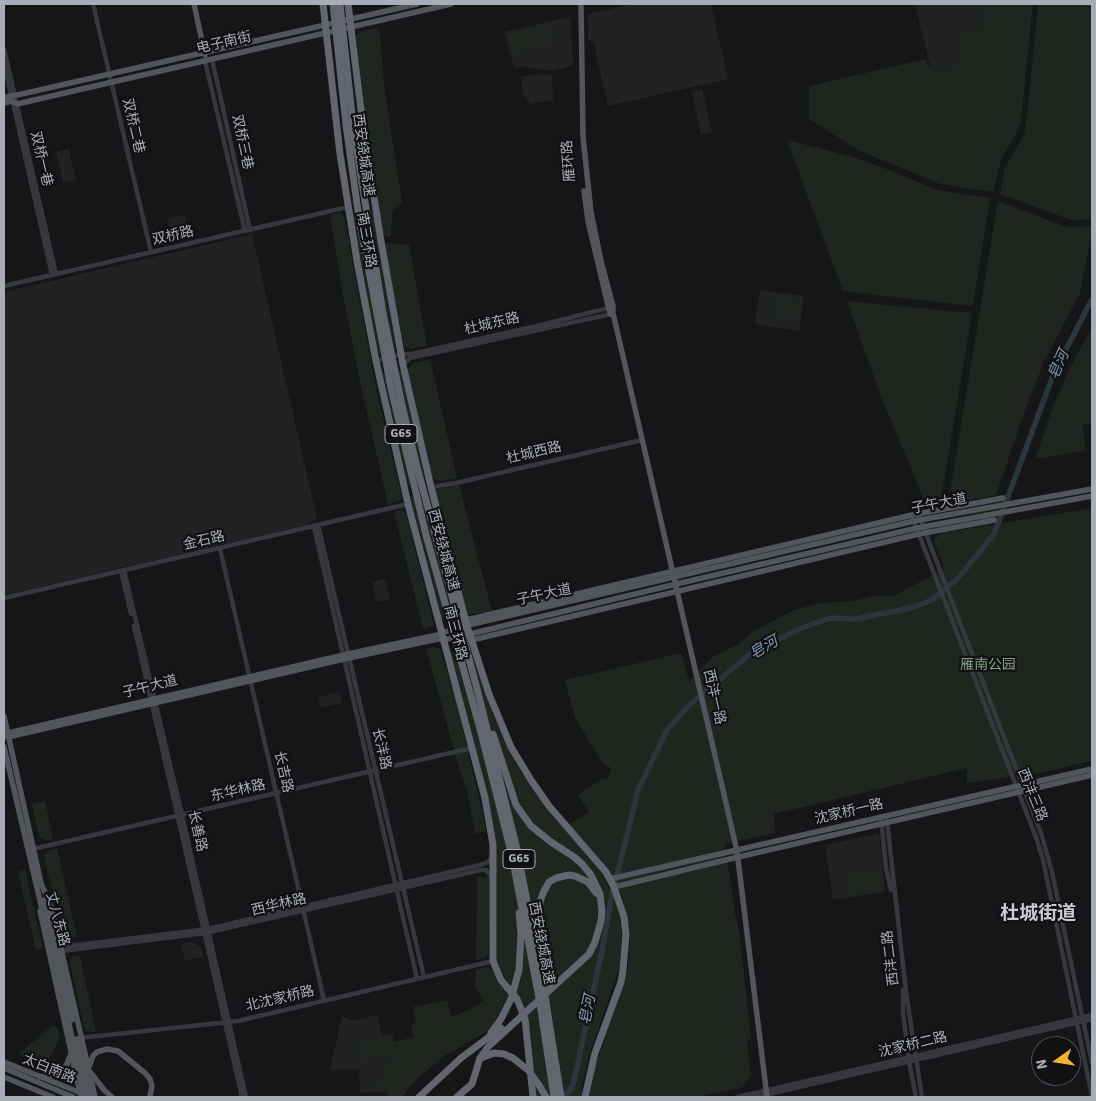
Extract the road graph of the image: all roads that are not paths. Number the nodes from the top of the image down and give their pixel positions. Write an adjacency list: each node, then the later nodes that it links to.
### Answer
1 (93, 4): 16 (street, 双桥二巷)
2 (195, 4): 13 (main road)
3 (323, 4): 11 (highway, 南三环路)
4 (332, 4): 71 (highway, 西安绕城高速 / G65)
5 (340, 4): 55 (highway, 西安绕城高速 / G65)
6 (348, 4): 10 (highway, 南三环路)
7 (417, 4): 10 (main road, 电子南街)
8 (451, 4): 10 (main road, 电子南街)
9 (580, 4): 27 (main road, 雁环路)
10 (350, 23): 11 (main road, 电子南街); 21 (highway, 南三环路)
11 (325, 29): 13 (main road, 电子南街); 14 (main road, 电子南街); 22 (highway, 南三环路)
12 (4, 50): 19 (street, 双桥一巷)
13 (207, 52): 14 (main road); 16 (main road, 电子南街)
14 (208, 60): 17 (main road, 电子南街); 23 (street, 双桥三巷)
15 (4, 64): 19 (street, 双桥一巷)
16 (110, 74): 17 (street, 双桥二巷); 19 (main road, 电子南街)
17 (111, 82): 19 (main road, 电子南街); 24 (street, 双桥二巷)
18 (4, 97): 19 (main road, 电子南街)
19 (14, 99): 20 (main road, 电子南街); 25 (street, 双桥一巷)
20 (4, 103)
21 (375, 203): 22 (main road); 29 (highway, 南三环路)
22 (348, 207): 23 (street, 双桥路); 30 (highway, 南三环路)
23 (248, 230): 24 (street, 双桥路)
24 (151, 252): 25 (street, 双桥路)
25 (54, 274): 26 (street, 双桥路)
26 (4, 286)
27 (611, 307): 28 (main road, 雁环路); 29 (street, 杜城东路)
28 (611, 314): 31 (street, 杜城东路); 32 (main road, 西沣一路)
29 (402, 354): 30 (street, 杜城东路); 31 (highway, 南三环路)
30 (376, 361): 37 (highway, 南三环路)
31 (403, 365): 33 (highway, 南三环路)
32 (640, 440): 33 (street, 杜城西路); 46 (main road, 西沣一路)
33 (431, 487): 49 (highway, 南三环路)
34 (1092, 489): 38 (main road, 子午大道)
35 (1092, 496): 41 (main road, 子午大道)
36 (1003, 498): 38 (main road)
37 (408, 504): 40 (street, 金石路); 50 (highway, 南三环路)
38 (916, 517): 41 (street, 西沣三路); 42 (main road, 子午大道); 46 (main road)
39 (994, 520): 41 (main road)
40 (316, 526): 44 (street, 金石路); 53 (street, 长沣路)
41 (921, 530): 42 (main road, 子午大道); 43 (main road); 64 (street, 西沣三路); 64 (street, 西沣三路)
42 (860, 537): 43 (main road); 46 (main road, 子午大道)
43 (874, 545): 47 (main road)
44 (220, 549): 45 (street, 金石路); 54 (street, 长吉路)
45 (123, 571): 48 (street, 金石路); 56 (street, 长善路)
46 (672, 578): 47 (main road, 西沣一路); 49 (main road, 子午大道); 51 (main road, 子午大道)
47 (676, 591): 51 (main road); 69 (main road, 西沣一路)
48 (4, 598)
49 (467, 623): 50 (main road, 子午大道); 51 (highway, 南三环路)
50 (443, 632): 52 (highway, 南三环路); 53 (main road, 子午大道)
51 (471, 637): 52 (main road, 子午大道); 72 (highway, 南三环路)
52 (443, 640): 53 (main road, 子午大道); 60 (highway, 南三环路)
53 (346, 656): 54 (main road, 子午大道); 62 (street, 长沣路)
54 (250, 678): 56 (main road, 子午大道); 65 (street, 长吉路)
55 (475, 681): 92 (highway); 94 (highway, 西安绕城高速 / G65)
56 (153, 701): 58 (main road, 子午大道); 66 (street, 长善路)
57 (4, 716): 58 (main road, 丈八东路)
58 (6, 735): 74 (main road, 丈八东路)
59 (4, 747): 76 (main road, 丈八东路)
60 (472, 748): 62 (street, 东华林路); 70 (highway, 南三环路)
61 (1092, 769): 64 (main road, 沈家桥一路)
62 (372, 771): 65 (street, 东华林路); 75 (street, 长沣路); 78 (street, 长沣路)
63 (1092, 775): 64 (main road, 沈家桥一路)
64 (1020, 789): 67 (main road, 沈家桥一路); 88 (street, 西沣三路); 90 (street, 西沣三路)
65 (276, 794): 66 (street, 东华林路); 79 (street, 长吉路)
66 (180, 816): 68 (street, 东华林路); 81 (street, 长善路)
67 (884, 820): 69 (main road, 沈家桥一路); 98 (street, 西沣二路); 99 (street, 西沣二路)
68 (38, 848)
69 (736, 854): 72 (main road, 沈家桥一路); 77 (main road, 沈家桥一路); 107 (main road, 西沣一路)
70 (493, 855): 73 (highway, 南三环路); 75 (street, 西华林路)
71 (512, 856): 92 (highway); 120 (highway, 西安绕城高速 / G65)
72 (610, 879): 77 (highway, 南三环路)
73 (493, 881): 75 (street, 西华林路); 83 (highway, 南三环路)
74 (41, 883): 80 (main road, 丈八东路); 82 (main road, 丈八东路)
75 (403, 886): 78 (street, 西华林路); 84 (street, 长沣路)
76 (36, 887): 80 (main road, 丈八东路); 95 (main road)
77 (614, 887): 122 (highway, 南三环路)
78 (396, 888): 79 (street, 西华林路); 85 (street, 长沣路)
79 (303, 909): 81 (street, 西华林路); 86 (street, 长吉路)
80 (46, 912): 105 (main road, 丈八东路); 111 (main road, 丈八东路)
81 (206, 931): 82 (street, 西华林路); 91 (street, 长善路)
82 (62, 949): 93 (main road, 丈八东路)
83 (493, 962): 84 (street, 北沈家桥路); 118 (highway, 南三环路)
84 (424, 977): 85 (street, 北沈家桥路)
85 (417, 979): 86 (street, 北沈家桥路)
86 (324, 1000): 91 (street, 北沈家桥路)
87 (1092, 1015): 88 (street, 沈家桥二路)
88 (1083, 1019): 89 (street, 沈家桥二路); 90 (street, 沈家桥二路); 100 (street, 西沣三路)
89 (1092, 1019)
90 (1077, 1021): 98 (street, 沈家桥二路); 108 (street, 西沣三路)
91 (227, 1022): 93 (street, 北沈家桥路); 115 (street, 长善路)
92 (504, 1024): 94 (highway); 97 (highway); 116 (highway)
93 (81, 1038): 95 (street, 北沈家桥路); 102 (main road, 丈八东路)
94 (552, 1039): 121 (highway, 西安绕城高速 / G65)
95 (68, 1040): 96 (main road)
96 (71, 1053): 104 (main road); 106 (main road)
97 (480, 1058): 117 (highway); 119 (highway)
98 (915, 1058): 99 (street, 沈家桥二路); 126 (street, 西沣二路)
99 (909, 1060): 107 (street, 沈家桥二路); 125 (street, 西沣二路)
100 (1092, 1064)
101 (4, 1065): 104 (main road, 太白南路); 110 (main road, 太白南路); 111 (main road, 太白南路)
102 (88, 1070): 112 (main road, 丈八东路); 113 (main road)
103 (4, 1077): 109 (main road, 太白南路)
104 (40, 1077): 106 (main road, 太白南路)
105 (89, 1088): 112 (main road, 丈八东路); 114 (main road)
106 (80, 1095): 112 (main road, 太白南路)
107 (765, 1095): 123 (street, 沈家桥二路); 124 (street, 沈家桥二路)
108 (1092, 1096)
109 (53, 1097)
110 (73, 1097)
111 (86, 1097)
112 (93, 1097)
113 (112, 1097)
114 (150, 1097)
115 (244, 1097)
116 (419, 1097)
117 (457, 1097)
118 (532, 1097)
119 (546, 1097)
120 (554, 1097)
121 (561, 1097)
122 (587, 1097)
123 (738, 1097)
124 (756, 1097)
125 (916, 1097)
126 (922, 1097)

